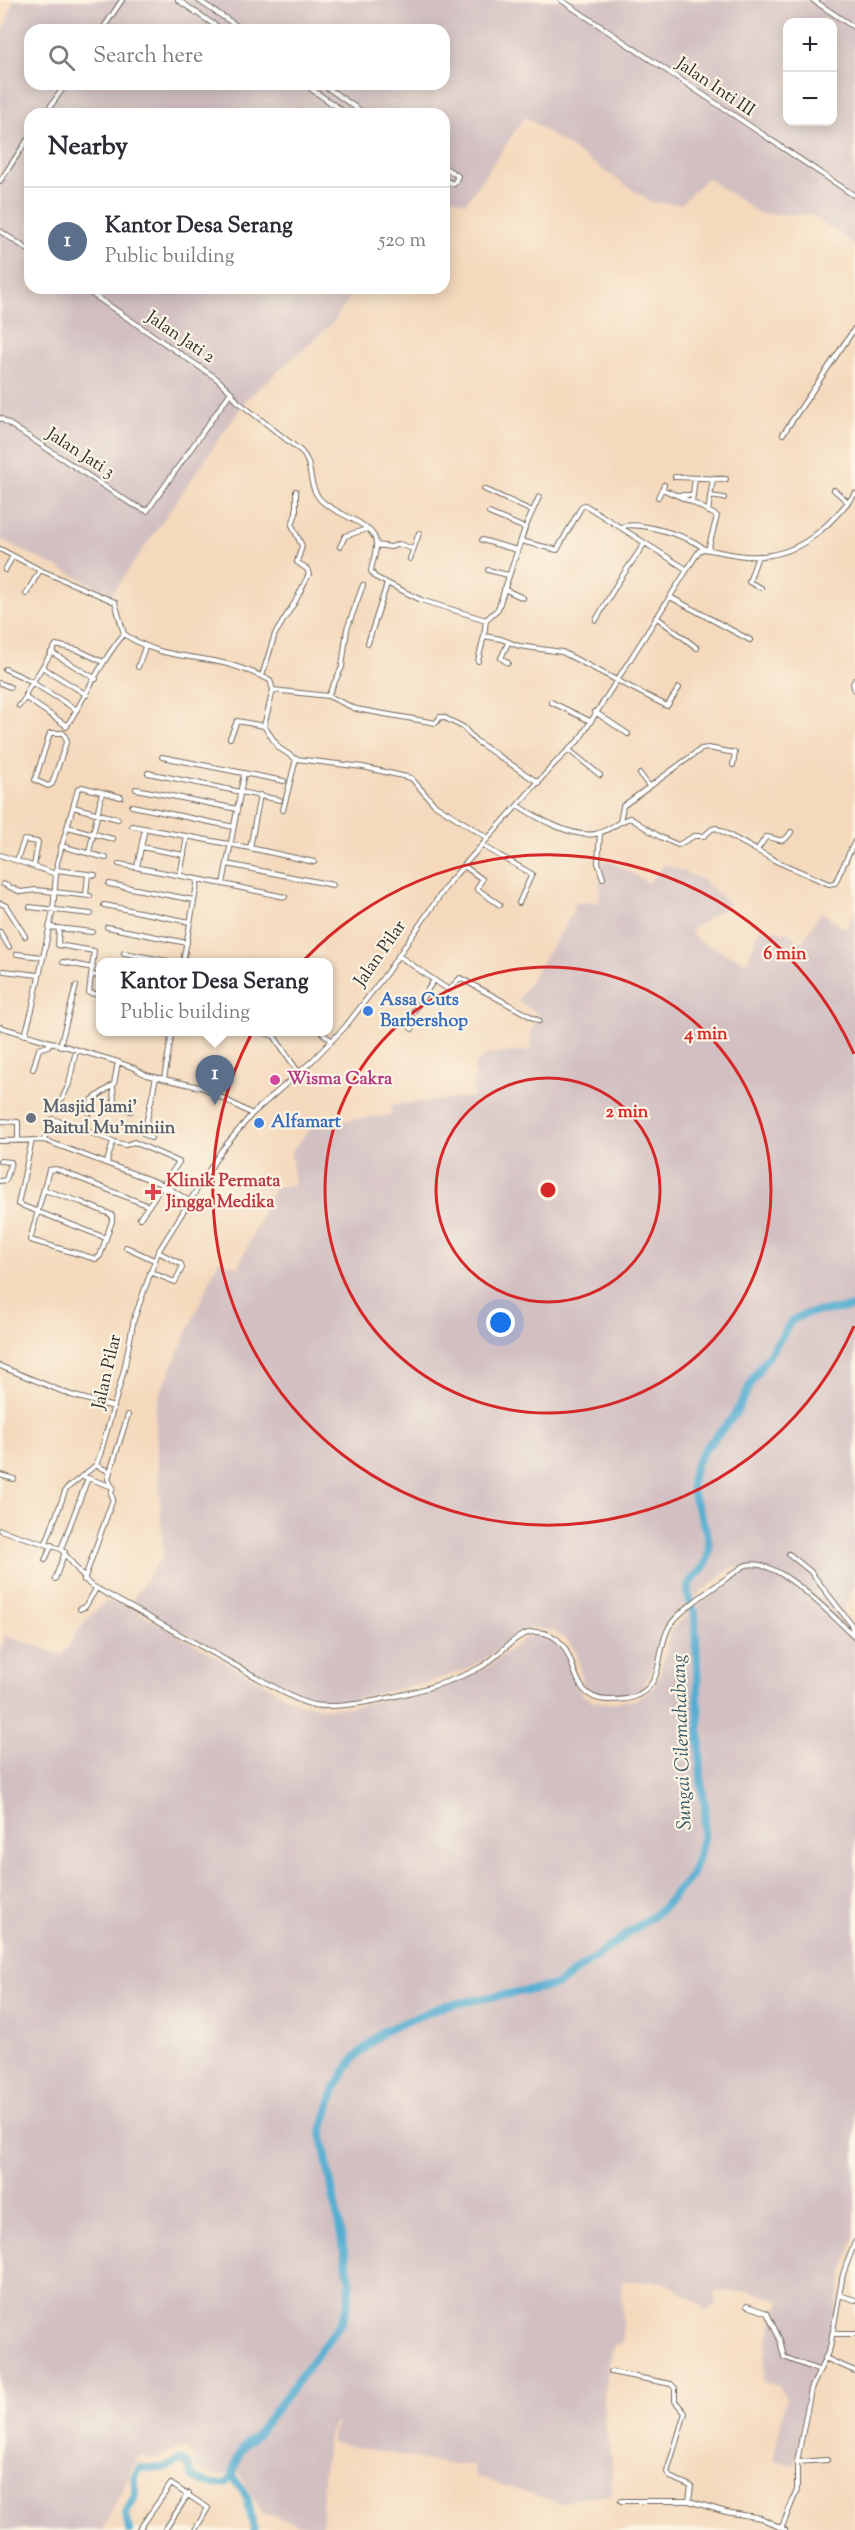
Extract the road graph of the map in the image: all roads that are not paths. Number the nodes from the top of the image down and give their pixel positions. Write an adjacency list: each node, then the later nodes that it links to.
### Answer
1 (122, 0): 6 (street)
2 (178, 0): 7 (street)
3 (198, 0): 8 (street)
4 (561, 0): 20 (street, Jalan Inti III)
5 (813, 0): 9 (street)
6 (106, 24)
7 (213, 24)
8 (234, 24)
9 (855, 28)
10 (62, 90): 13 (street)
11 (313, 90): 14 (street)
12 (330, 90): 15 (street)
13 (49, 108)
14 (339, 108)
15 (356, 108)
16 (24, 145): 18 (street)
17 (450, 170): 19 (street)
18 (0, 181)
19 (450, 182)
20 (855, 196)
21 (0, 231): 22 (street)
22 (24, 248)
23 (92, 294): 25 (street, Jalan Jati 2)
24 (855, 328): 27 (street)
25 (231, 392): 26 (street, Jalan Jati 3); 49 (street, Jalan Jati 2)
26 (0, 418)
27 (783, 434)
28 (675, 477): 29 (street)
29 (695, 478): 30 (street); 37 (street)
30 (713, 478): 31 (street); 39 (street)
31 (726, 478)
32 (483, 489): 44 (street)
33 (834, 490): 43 (street)
34 (296, 491): 92 (street)
35 (855, 494): 43 (street)
36 (672, 495): 37 (street); 40 (street); 42 (street)
37 (693, 495): 42 (street)
38 (539, 496): 44 (street)
39 (710, 496): 41 (street); 45 (street)
40 (658, 497)
41 (724, 498)
42 (692, 502): 45 (street)
43 (848, 502): 61 (street)
44 (532, 511): 47 (street)
45 (708, 512): 58 (street)
46 (489, 513): 47 (street)
47 (525, 528): 52 (street)
48 (621, 528): 52 (street); 53 (street); 58 (street)
49 (368, 529): 54 (street); 55 (street)
50 (419, 533): 57 (street)
51 (482, 540): 59 (street)
52 (521, 541): 59 (street)
53 (645, 543): 63 (street); 77 (street)
54 (376, 545): 57 (street); 68 (street)
55 (340, 547)
56 (0, 549): 60 (street)
57 (413, 549): 62 (street)
58 (706, 549): 61 (street); 63 (street, Jalan Pilar)
59 (517, 550): 67 (street)
60 (13, 555): 64 (street); 65 (street)
61 (758, 555): 70 (street)
62 (410, 559)
63 (686, 569): 73 (street, Jalan Pilar)
64 (5, 570)
65 (39, 570): 72 (street); 78 (street)
66 (488, 570): 67 (street)
67 (508, 576): 71 (street)
68 (387, 584): 76 (street); 82 (street)
69 (363, 585): 103 (street)
70 (761, 588)
71 (504, 590): 74 (street); 76 (street)
72 (26, 594)
73 (670, 597): 75 (street, Jalan Pilar); 80 (street)
74 (523, 598)
75 (656, 617): 84 (street); 95 (street, Jalan Pilar)
76 (486, 620): 79 (street)
77 (596, 620)
78 (124, 634): 83 (street); 87 (street)
79 (484, 636): 81 (street); 86 (street)
80 (750, 640)
81 (508, 643): 88 (street); 95 (street)
82 (368, 644)
83 (145, 647): 90 (street); 92 (street)
84 (697, 648)
85 (51, 652): 87 (street); 89 (street); 93 (street)
86 (478, 661)
87 (103, 662): 93 (street)
88 (508, 663)
89 (42, 667): 96 (street); 102 (street)
90 (138, 667)
91 (5, 669): 96 (street)
92 (262, 676): 101 (street)
93 (96, 679): 102 (street)
94 (855, 680): 100 (street)
95 (616, 681): 99 (street); 108 (street, Jalan Pilar)
96 (33, 682): 104 (street); 107 (street)
97 (0, 683): 98 (street)
98 (10, 687)
99 (679, 688)
100 (854, 689)
101 (273, 690): 103 (street); 111 (street)
102 (87, 695): 107 (street)
103 (328, 696): 124 (street)
104 (26, 697): 106 (street); 110 (street)
105 (551, 702): 109 (street)
106 (19, 706)
107 (77, 711): 110 (street)
108 (596, 712): 109 (street, Jalan Pilar); 113 (street)
109 (590, 721): 115 (street, Jalan Pilar)
110 (67, 726): 112 (street)
111 (264, 726): 114 (street); 117 (street)
112 (63, 733): 112 (street)
113 (628, 734)
114 (230, 738)
115 (569, 750): 122 (street); 124 (street, Jalan Pilar)
116 (162, 757): 120 (street)
117 (296, 759): 136 (street); 149 (street)
118 (733, 765): 125 (street)
119 (148, 772): 127 (street)
120 (244, 773): 123 (street); 127 (street)
121 (640, 774): 125 (street)
122 (600, 776)
123 (284, 781)
124 (539, 783): 133 (street, Jalan Pilar)
125 (648, 786): 139 (street)
126 (136, 789): 135 (street)
127 (240, 791): 129 (street); 135 (street)
128 (102, 792): 130 (street); 134 (street); 137 (street)
129 (260, 795): 131 (street); 155 (street)
130 (121, 797)
131 (280, 800)
132 (132, 806): 142 (street)
133 (519, 806): 145 (street); 149 (street, Jalan Pilar)
134 (73, 807): 137 (street); 141 (street)
135 (237, 809): 142 (street)
136 (283, 810)
137 (99, 813): 138 (street); 146 (street)
138 (118, 819)
139 (620, 822): 145 (street); 156 (street)
140 (132, 825): 143 (street)
141 (68, 826): 146 (street); 152 (street)
142 (234, 827): 151 (street)
143 (145, 828): 147 (street); 154 (street)
144 (791, 832): 156 (street)
145 (600, 833): 172 (street)
146 (94, 834): 148 (street); 157 (street)
147 (187, 836): 151 (street); 159 (street)
148 (113, 838)
149 (488, 838): 153 (street, Jalan Pilar)
150 (855, 841): 156 (street)
151 (230, 844): 155 (street); 164 (street)
152 (61, 846): 157 (street); 168 (street)
153 (483, 846): 166 (street, Jalan Pilar); 182 (street)
154 (141, 847): 159 (street); 167 (street)
155 (250, 848): 162 (street)
156 (757, 850)
157 (89, 853): 160 (street)
158 (0, 855): 161 (street)
159 (184, 855): 171 (street)
160 (106, 858)
161 (17, 860): 165 (street); 165 (street)
162 (314, 862)
163 (119, 864): 167 (street)
164 (227, 864): 176 (street); 177 (street)
165 (34, 866): 168 (street)
166 (464, 866): 184 (street); 201 (street, Jalan Pilar)
167 (137, 867): 171 (street)
168 (57, 872): 169 (street); 178 (street)
169 (88, 874): 170 (street); 178 (street)
170 (95, 875)
171 (180, 876): 173 (street)
172 (603, 878)
173 (198, 879): 176 (street); 180 (street)
174 (3, 884): 178 (street)
175 (109, 884): 180 (street)
176 (223, 884): 179 (street)
177 (333, 885)
178 (56, 891): 188 (street)
179 (285, 897)
180 (194, 900): 190 (street)
181 (0, 903): 185 (street)
182 (519, 903)
183 (105, 905): 190 (street)
184 (500, 905)
185 (6, 906): 187 (street); 196 (street)
186 (30, 907): 188 (street)
187 (0, 909)
188 (53, 910): 189 (street); 191 (street)
189 (91, 914)
190 (190, 922): 197 (street)
191 (49, 927): 193 (street); 202 (street)
192 (107, 927): 197 (street)
193 (59, 928): 195 (street); 206 (street)
194 (0, 932): 198 (street)
195 (92, 932)
196 (25, 936)
197 (187, 943): 204 (street)
198 (9, 946)
199 (124, 953): 203 (street)
200 (17, 954): 202 (street)
201 (399, 956): 211 (street); 221 (street, Jalan Pilar)
202 (42, 957): 208 (street)
203 (148, 958)
204 (184, 958)
205 (63, 962): 206 (street)
206 (93, 968): 209 (street)
207 (4, 971): 208 (street)
208 (39, 975): 217 (street)
209 (92, 975): 210 (street); 213 (street)
210 (96, 975)
211 (434, 980): 214 (street); 216 (street)
212 (76, 986): 223 (street)
213 (96, 994)
214 (539, 1021)
215 (0, 1027): 217 (street)
216 (412, 1029)
217 (25, 1035): 222 (street)
218 (171, 1036): 229 (street)
219 (277, 1036): 227 (street)
220 (326, 1036): 221 (street)
221 (332, 1041): 227 (street, Jalan Pilar)
222 (50, 1043): 223 (street); 226 (street)
223 (60, 1046): 224 (street)
224 (76, 1050): 225 (street); 231 (street)
225 (118, 1062): 228 (street); 230 (street)
226 (33, 1069)
227 (299, 1073): 234 (street, Jalan Pilar)
228 (156, 1077): 229 (street); 236 (street)
229 (164, 1079): 234 (street)
230 (113, 1085): 232 (street); 233 (street)
231 (62, 1098)
232 (131, 1111)
233 (89, 1113)
234 (252, 1114): 247 (street, Jalan Pilar)
235 (0, 1121): 240 (street)
236 (151, 1138)
237 (32, 1140): 238 (street); 240 (street); 249 (street)
238 (44, 1140): 241 (street); 243 (street)
239 (0, 1141): 240 (street)
240 (18, 1141)
241 (114, 1142): 243 (street); 245 (street)
242 (0, 1161): 244 (street)
243 (107, 1162): 245 (street)
244 (0, 1181)
245 (162, 1186): 247 (street); 248 (street)
246 (44, 1190): 248 (street); 249 (street); 251 (street)
247 (188, 1203): 253 (street, Jalan Pilar)
248 (149, 1206): 250 (street)
249 (37, 1211): 251 (street); 251 (street)
250 (140, 1218)
251 (106, 1238)
252 (126, 1247): 254 (street)
253 (158, 1252): 254 (street, Jalan Pilar); 255 (street)
254 (154, 1260): 255 (street, Jalan Pilar)
255 (150, 1272): 257 (street, Jalan Pilar)
256 (0, 1366): 257 (street)
257 (114, 1407): 259 (street, Jalan Pilar)
258 (128, 1414): 260 (street)
259 (96, 1465): 260 (street); 262 (street)
260 (110, 1472): 265 (street)
261 (0, 1475): 264 (street)
262 (81, 1476): 263 (street); 267 (street)
263 (88, 1478): 265 (street); 269 (street)
264 (14, 1479)
265 (111, 1485): 274 (street)
266 (0, 1530): 267 (street)
267 (46, 1543): 268 (street)
268 (52, 1545): 269 (street); 272 (street)
269 (61, 1549): 270 (street)
270 (65, 1552): 273 (street); 274 (street)
271 (789, 1554): 277 (street)
272 (45, 1560)
273 (55, 1579)
274 (84, 1580): 275 (street)
275 (96, 1588): 276 (street); 277 (street)
276 (80, 1609)
277 (854, 1637)
278 (855, 2242): 279 (street)
279 (839, 2295): 280 (street); 282 (street)
280 (855, 2300)
281 (747, 2306): 285 (street)
282 (832, 2334): 283 (street); 284 (street)
283 (855, 2334)
284 (825, 2358): 285 (street); 286 (street)
285 (818, 2370): 289 (street)
286 (855, 2371)
287 (611, 2372): 292 (street)
288 (827, 2460): 289 (street)
289 (796, 2462): 293 (street)
290 (189, 2493): 294 (street); 295 (street); 296 (street)
291 (621, 2501): 292 (street)
292 (689, 2501): 293 (street)
293 (784, 2529)
294 (139, 2530)
295 (165, 2530)
296 (195, 2530)

